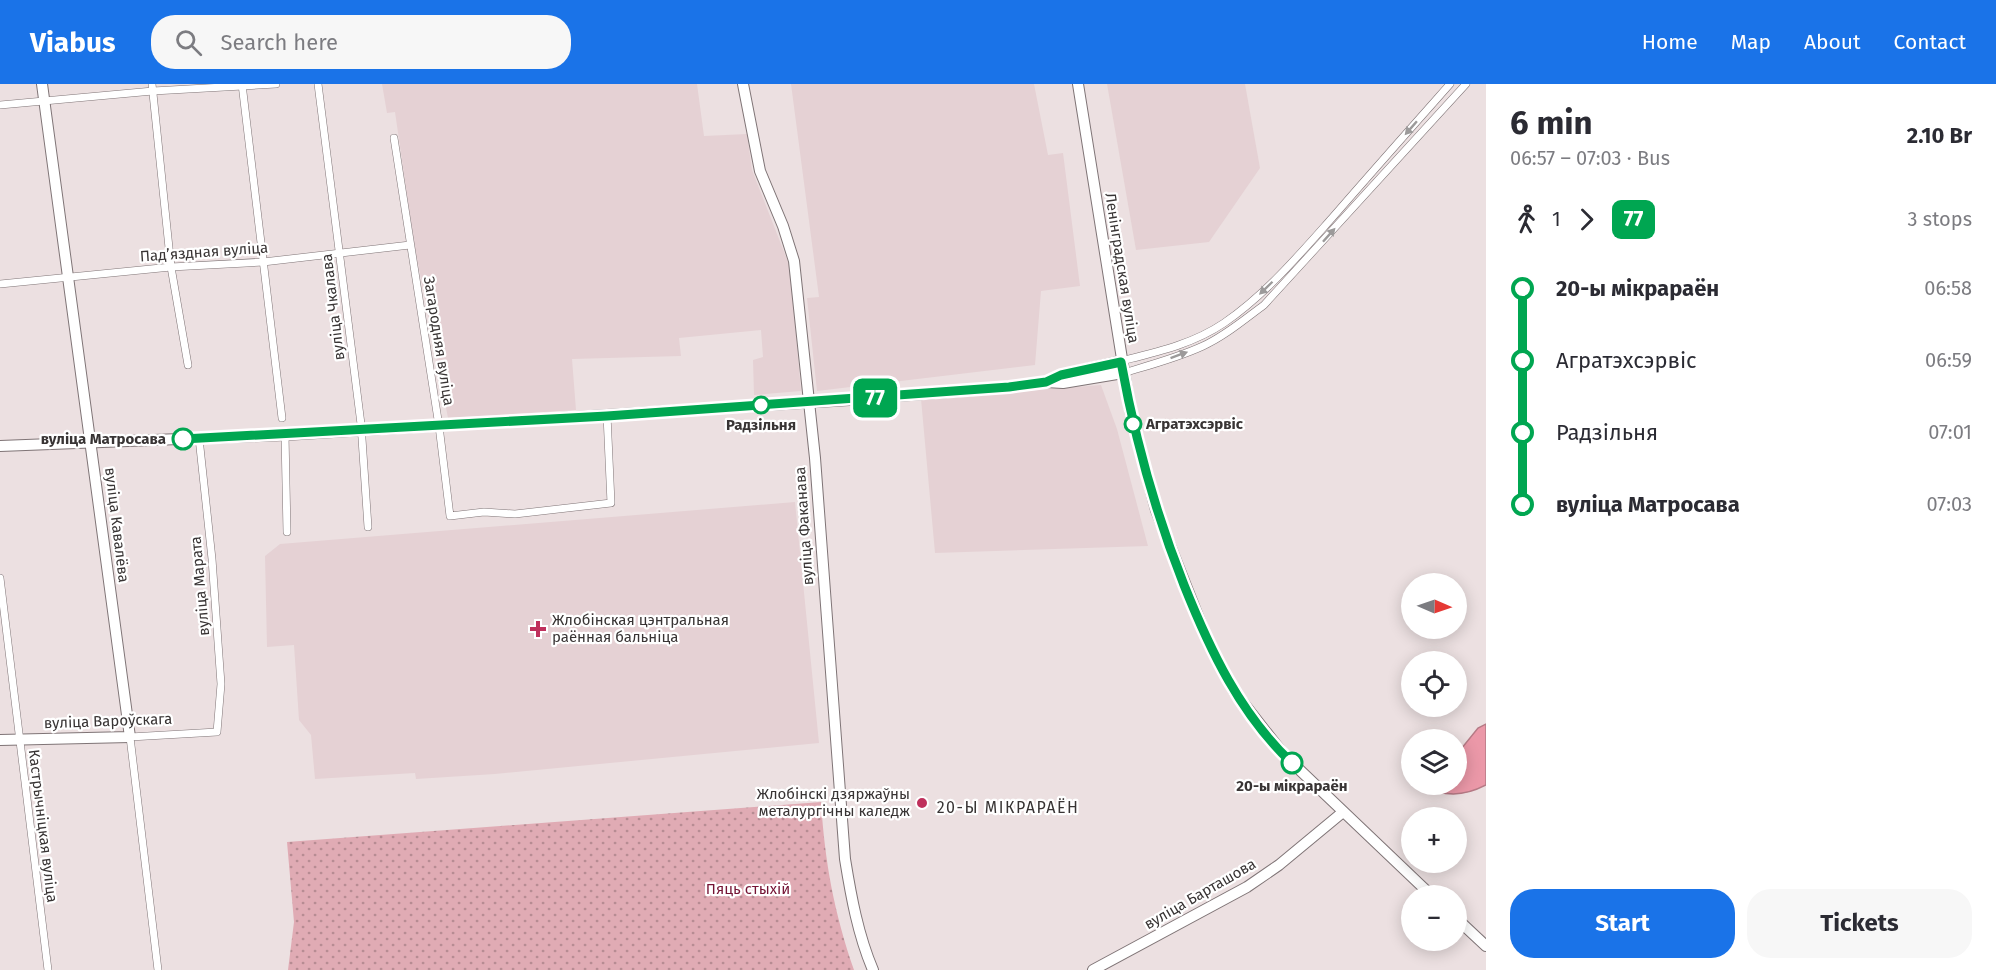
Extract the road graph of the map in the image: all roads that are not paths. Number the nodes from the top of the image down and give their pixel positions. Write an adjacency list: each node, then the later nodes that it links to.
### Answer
1 (42, 84): 10 (main road, вуліца Кавалёва)
2 (276, 84): 8 (street)
3 (318, 84): 14 (street, вуліца Чкалава)
4 (743, 84): 21 (main road, вуліца Факанава)
5 (1078, 84): 20 (main road, Ленінградская вуліца)
6 (1450, 84): 20 (street, one-way to 20)
7 (1466, 84): 20 (street, one-way to 7)
8 (242, 85): 9 (street); 15 (street)
9 (152, 88): 10 (street); 16 (street)
10 (45, 101): 11 (street); 17 (main road, вуліца Кавалёва)
11 (0, 105)
12 (394, 138): 13 (street, Загародняя вуліца)
13 (410, 245): 14 (street, Падʼяздная вуліца); 24 (street, Загародняя вуліца)
14 (340, 254): 15 (street, Падʼяздная вуліца); 25 (street, вуліца Чкалава)
15 (263, 262): 16 (street, Падʼяздная вуліца); 23 (street)
16 (171, 267): 17 (street, Падʼяздная вуліца); 19 (street)
17 (69, 276): 18 (street, Падʼяздная вуліца); 28 (main road, вуліца Кавалёва)
18 (0, 284)
19 (188, 365)
20 (1122, 367): 21 (main road); 37 (main road, Ленінградская вуліца)
21 (809, 402): 22 (main road); 43 (main road, вуліца Факанава)
22 (607, 416): 24 (main road); 24 (street, Загародняя вуліца)
23 (282, 418)
24 (439, 426): 25 (main road)
25 (362, 431): 26 (main road); 30 (street, вуліца Чкалава)
26 (285, 435): 27 (main road); 31 (street)
27 (199, 438): 28 (main road); 33 (street, вуліца Марата)
28 (91, 443): 29 (main road); 34 (main road, вуліца Кавалёва)
29 (0, 446)
30 (369, 527)
31 (287, 532)
32 (0, 578): 35 (street, Кастрычніцкая вуліца)
33 (217, 732): 34 (street, вуліца Вароўскага)
34 (130, 737): 35 (main road, вуліца Вароўскага); 42 (street, вуліца Кавалёва)
35 (18, 739): 36 (main road, вуліца Вароўскага); 41 (street, Кастрычніцкая вуліца)
36 (0, 740)
37 (1343, 812): 38 (main road, Ленінградская вуліца); 44 (main road, вуліца Барташова)
38 (1420, 885)
39 (1467, 928): 40 (main road)
40 (1486, 946)
41 (48, 970)
42 (158, 970)
43 (873, 970)
44 (1093, 970)

